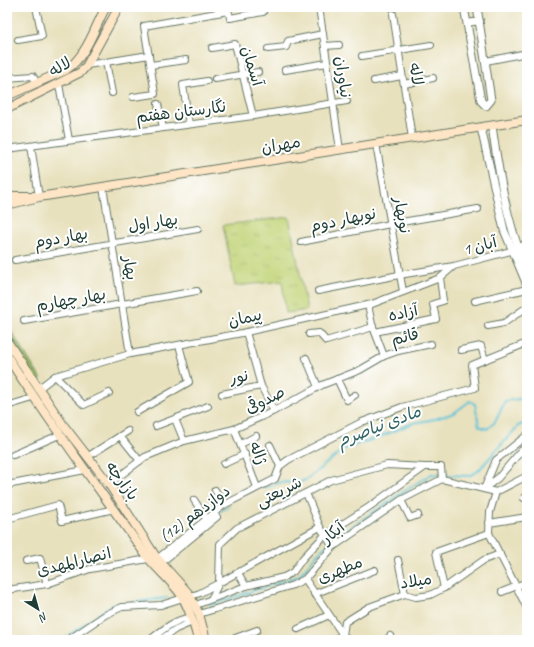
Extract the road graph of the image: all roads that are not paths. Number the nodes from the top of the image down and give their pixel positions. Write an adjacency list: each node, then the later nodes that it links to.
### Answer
1 (36, 7): 13 (street)
2 (119, 7): 27 (main road, لاله)
3 (320, 7): 12 (street, نیاوران)
4 (464, 7): 11 (street)
5 (477, 7): 10 (street)
6 (103, 9): 38 (main road, لاله)
7 (228, 9): 8 (street); 21 (street)
8 (263, 12)
9 (393, 14): 19 (street, لاله)
10 (480, 21): 11 (street); 24 (street)
11 (467, 23): 24 (street)
12 (323, 34): 16 (street, نیاوران); 18 (street)
13 (18, 40)
14 (339, 44): 16 (street)
15 (431, 45): 19 (street)
16 (325, 46): 26 (street, نیاوران)
17 (212, 48): 31 (street, آسمان)
18 (268, 49)
19 (398, 50): 22 (street); 32 (street, لاله)
20 (527, 53): 24 (street)
21 (149, 55): 25 (street); 28 (street)
22 (362, 56)
23 (186, 60): 28 (street)
24 (486, 61)
25 (106, 62): 27 (street); 41 (street)
26 (328, 63): 29 (street); 45 (street, نیاوران)
27 (87, 65): 39 (main road, لاله)
28 (151, 65): 43 (street)
29 (285, 70)
30 (258, 72): 31 (street)
31 (243, 74): 35 (street); 48 (street, آسمان)
32 (402, 76): 37 (street); 40 (street, لاله)
33 (7, 78): 38 (street)
34 (433, 78): 40 (street)
35 (215, 80)
36 (207, 81): 50 (street)
37 (374, 81)
38 (36, 82): 42 (main road, لاله)
39 (59, 84): 47 (main road, لاله); 55 (street)
40 (404, 84): 54 (street, لاله)
41 (112, 93)
42 (7, 96)
43 (133, 98)
44 (348, 101): 45 (street, نگارستان هفتم)
45 (333, 103): 48 (street, نگارستان هفتم); 59 (street, نیاوران)
46 (158, 104): 52 (street)
47 (7, 109)
48 (252, 116): 50 (street, نگارستان هفتم)
49 (527, 120): 51 (main road, مهران)
50 (189, 124): 52 (street, نگارستان هفتم)
51 (492, 126): 53 (main road, مهران); 70 (street)
52 (163, 128): 55 (street, نگارستان هفتم)
53 (480, 128): 54 (main road, مهران); 70 (street)
54 (412, 138): 56 (main road, مهران)
55 (69, 140): 57 (street, نگارستان هفتم)
56 (376, 144): 59 (main road, مهران); 65 (street, نوبهار)
57 (31, 146): 58 (street, نگارستان هفتم); 62 (street)
58 (7, 149)
59 (340, 150): 60 (main road, مهران)
60 (103, 187): 62 (main road, مهران); 69 (street, بهار)
61 (7, 196): 62 (main road, مهران)
62 (39, 197): 63 (main road, مهران)
63 (7, 205)
64 (478, 209): 65 (street, نوبهار دوم)
65 (390, 224): 67 (street, نوبهار دوم); 74 (street, نوبهار)
66 (198, 229): 69 (street, بهار اول)
67 (301, 242)
68 (527, 242): 70 (street)
69 (112, 243): 71 (street, بهار دوم); 82 (street, بهار)
70 (515, 250): 72 (street, 1 آبان); 73 (street); 76 (street)
71 (15, 260)
72 (454, 266): 74 (street, 1 آبان); 75 (street, پیمان)
73 (527, 270)
74 (399, 274): 79 (street, 1 آبان); 80 (street, نوبهار)
75 (440, 278): 80 (street, پیمان); 87 (street, آزاده)
76 (527, 285)
77 (527, 290): 81 (street)
78 (197, 291): 82 (street, بهار چهارم)
79 (318, 291)
80 (403, 291): 83 (street, پیمان)
81 (475, 300)
82 (122, 304): 85 (street, بهار چهارم); 95 (street, بهار)
83 (368, 305): 87 (street); 88 (street, پیمان)
84 (527, 307): 86 (street)
85 (24, 321)
86 (488, 326)
87 (374, 330): 89 (street); 97 (street)
88 (246, 332): 93 (street, پیمان); 102 (street)
89 (309, 334)
90 (7, 340): 104 (main road, بازارچه)
91 (431, 344): 97 (street, قائم)
92 (527, 344): 99 (street)
93 (178, 345): 95 (street, پیمان); 112 (street)
94 (461, 350): 99 (street)
95 (130, 354): 100 (street, پیمان)
96 (7, 356): 108 (main road, بازارچه)
97 (384, 356): 101 (street, صدوقی)
98 (306, 358): 103 (street)
99 (485, 360): 133 (street)
100 (55, 376): 104 (street, پیمان); 105 (street)
101 (337, 379): 103 (street, صدوقی); 107 (street)
102 (261, 386): 106 (street, نور); 111 (street)
103 (318, 387): 111 (street, صدوقی)
104 (38, 389): 114 (main road, بازارچه)
105 (109, 393)
106 (222, 394)
107 (355, 395)
108 (34, 398): 109 (street); 118 (main road, بازارچه)
109 (7, 406)
110 (208, 406): 113 (street)
111 (274, 411): 116 (street, صدوقی)
112 (137, 412)
113 (175, 419): 115 (street); 123 (street)
114 (64, 426): 118 (main road); 122 (main road, بازارچه)
115 (156, 426)
116 (234, 429): 123 (street, صدوقی); 125 (street, ژاله)
117 (128, 431): 120 (street)
118 (58, 433): 124 (main road, بازارچه); 129 (street)
119 (527, 435): 141 (street)
120 (120, 436): 130 (street); 131 (street)
121 (256, 436): 125 (street)
122 (73, 439): 124 (main road); 130 (main road, بازارچه)
123 (184, 440): 131 (street, صدوقی)
124 (65, 444): 135 (main road, بازارچه)
125 (241, 444): 128 (street, ژاله)
126 (270, 445): 133 (street)
127 (527, 447): 141 (street)
128 (245, 454): 132 (street); 140 (street, ژاله)
129 (13, 455)
130 (87, 457): 138 (main road, بازارچه)
131 (140, 461): 138 (street, صدوقی)
132 (224, 464)
133 (280, 466): 140 (street, دوازدهم (12))
134 (425, 467): 137 (street); 144 (street, شریعتی); 157 (street, آبکار)
135 (85, 470): 139 (street); 148 (main road, بازارچه)
136 (527, 476): 143 (street)
137 (442, 479): 141 (street); 146 (street, آبکار)
138 (109, 484): 163 (main road, بازارچه)
139 (7, 485)
140 (258, 487): 147 (street, دوازدهم (12))
141 (484, 489): 143 (street)
142 (215, 490): 147 (street)
143 (496, 492): 154 (street)
144 (306, 493): 155 (street); 168 (street, شریعتی)
145 (194, 500): 152 (street)
146 (401, 500): 149 (street); 158 (street, آبکار)
147 (224, 505): 152 (street, دوازدهم (12))
148 (114, 509): 153 (street); 160 (main road, بازارچه)
149 (418, 515)
150 (216, 517): 163 (street, دوازدهم (12))
151 (527, 517): 154 (street)
152 (206, 518): 163 (street, دوازدهم (12))
153 (7, 519)
154 (489, 523): 156 (street)
155 (320, 527): 157 (street); 165 (street)
156 (489, 533): 159 (street); 172 (street)
157 (325, 535): 158 (street); 170 (street, آبکار)
158 (333, 547): 166 (street, آبکار)
159 (500, 554): 171 (street); 172 (street, میلاد)
160 (148, 559): 169 (street, انصارالمهدی); 177 (main road, بازارچه)
161 (398, 560): 176 (street)
162 (26, 561): 169 (street)
163 (160, 561): 177 (main road, بازارچه)
164 (375, 570): 175 (street, مطهری)
165 (238, 573): 168 (street); 170 (street)
166 (305, 579): 175 (street); 182 (street, آبکار)
167 (527, 582): 171 (street)
168 (219, 583): 177 (street); 178 (street)
169 (47, 584): 173 (street, انصارالمهدی)
170 (246, 586): 178 (street, آبکار)
171 (516, 587): 174 (street); 180 (street)
172 (444, 588): 176 (street, میلاد)
173 (7, 590)
174 (502, 592)
175 (314, 594): 181 (street)
176 (405, 594): 185 (street, میلاد)
177 (187, 597): 179 (main road, بازارچه); 182 (main road, بازارچه); 186 (street)
178 (211, 599): 179 (street, آبکار)
179 (196, 605): 182 (main road, بازارچه)
180 (527, 608)
181 (329, 615): 183 (street); 185 (street)
182 (195, 616): 187 (street); 188 (street); 189 (main road, بازارچه); 190 (main road, بازارچه)
183 (298, 629)
184 (257, 630): 191 (street)
185 (343, 635): 192 (street); 193 (street)
186 (69, 640)
187 (150, 640)
188 (160, 640)
189 (198, 640)
190 (206, 640)
191 (230, 640)
192 (333, 640)
193 (349, 640)

